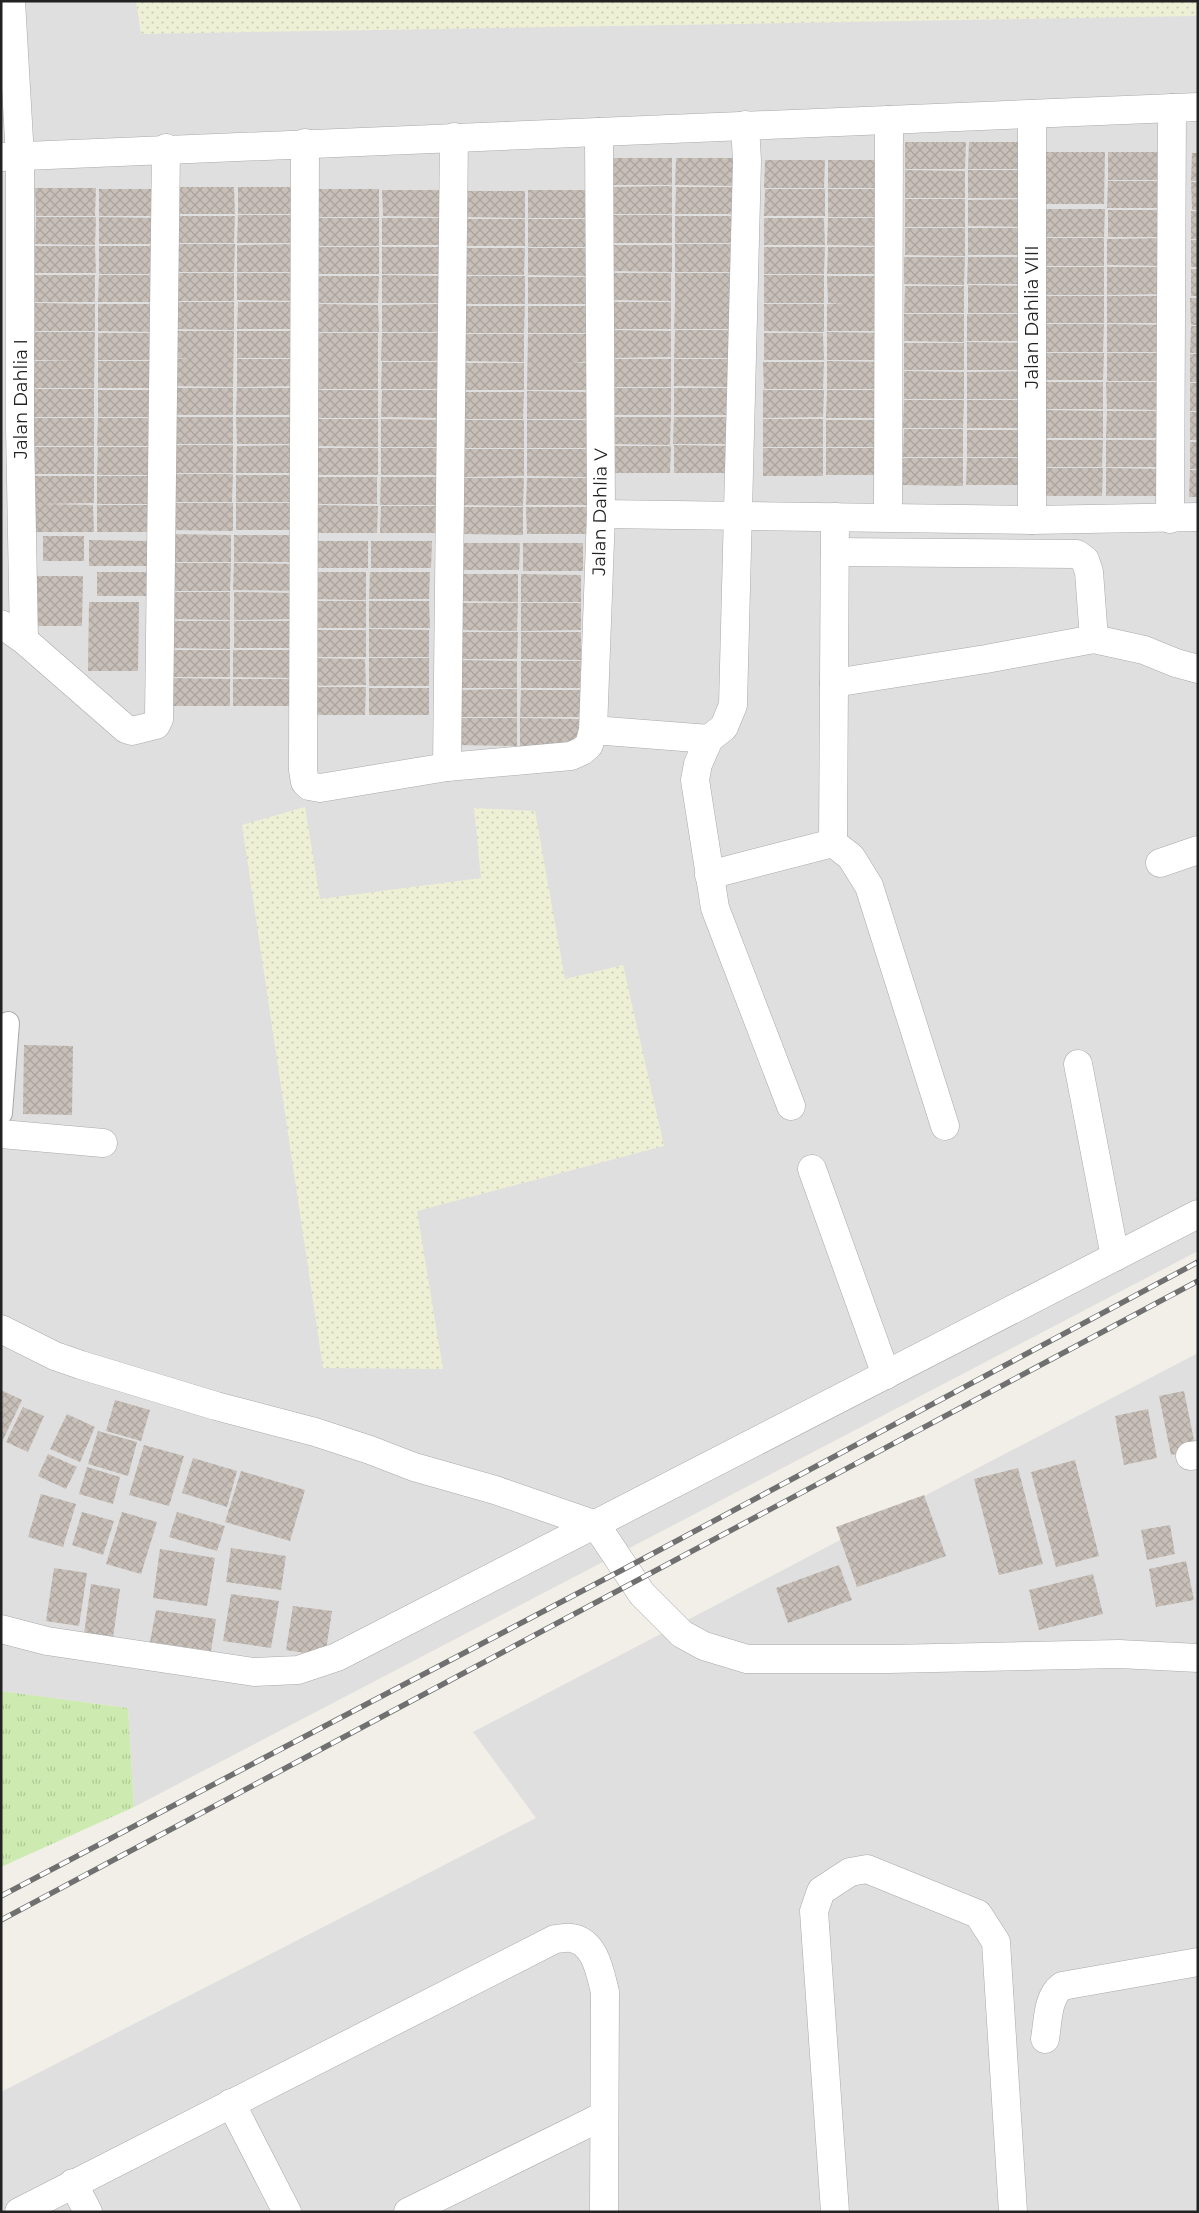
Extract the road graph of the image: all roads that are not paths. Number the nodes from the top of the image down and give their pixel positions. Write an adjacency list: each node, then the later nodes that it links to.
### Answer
1 (8, 10): 10 (street, Jalan Dahlia I)
2 (1185, 108): 3 (street); 18 (street)
3 (1032, 114): 4 (street); 19 (street, Jalan Dahlia VIII)
4 (889, 120): 5 (street); 16 (street)
5 (746, 125): 6 (street); 14 (street)
6 (598, 132): 7 (street); 13 (street, Jalan Dahlia V)
7 (454, 137): 8 (street); 28 (street)
8 (305, 143): 9 (street); 28 (street, Jalan Dahlia V)
9 (166, 148): 10 (street); 23 (street)
10 (10, 157): 11 (street, Jalan Dahlia I)
11 (11, 300): 12 (street, Jalan Dahlia I)
12 (10, 423): 23 (street, Jalan Dahlia I)
13 (601, 514): 14 (street); 26 (street, Jalan Dahlia V)
14 (739, 516): 15 (street); 27 (street)
15 (835, 517): 16 (street); 20 (street)
16 (888, 517): 19 (street)
17 (1198, 517): 18 (street)
18 (1170, 519): 19 (street)
19 (1032, 520)
20 (835, 552): 22 (street); 25 (street)
21 (1, 624): 23 (street)
22 (1094, 639): 24 (street); 25 (street)
23 (24, 640)
24 (1198, 669)
25 (834, 684): 29 (street)
26 (593, 730): 27 (street); 28 (street, Jalan Dahlia V)
27 (709, 739): 32 (street)
28 (447, 767)
29 (833, 843): 32 (street); 37 (street)
30 (1198, 850): 31 (street)
31 (1160, 864)
32 (709, 875): 35 (street)
33 (8, 1023): 36 (lane)
34 (1078, 1064): 42 (street)
35 (791, 1106)
36 (1, 1113)
37 (945, 1126)
38 (1, 1134): 39 (street)
39 (103, 1143)
40 (812, 1169): 44 (street)
41 (1198, 1214): 42 (street)
42 (1115, 1257): 44 (street)
43 (1, 1329): 45 (street)
44 (886, 1375): 45 (street)
45 (596, 1525): 46 (street); 47 (street)
46 (1, 1629)
47 (1198, 1658)
48 (1198, 1962): 49 (street)
49 (1045, 2039)
50 (231, 2103): 51 (street); 52 (street); 55 (street)
51 (603, 2116): 56 (street); 57 (street)
52 (72, 2183): 53 (street); 54 (street)
53 (19, 2212)
54 (88, 2212)
55 (287, 2212)
56 (408, 2212)
57 (604, 2212)
58 (835, 2212): 59 (street)
59 (1013, 2212)

